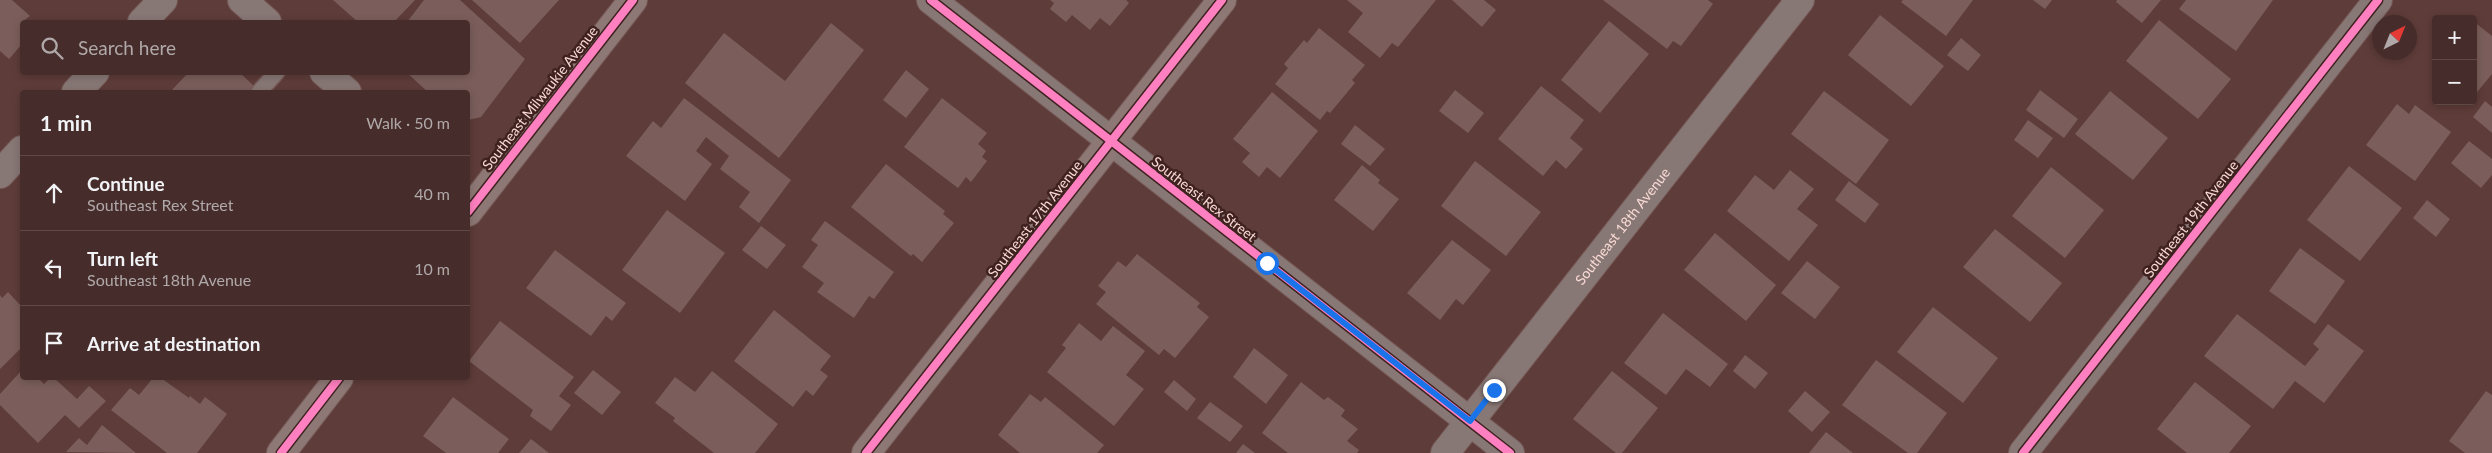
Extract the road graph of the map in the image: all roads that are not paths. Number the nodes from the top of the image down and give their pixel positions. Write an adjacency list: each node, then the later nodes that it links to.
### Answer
1 (163, 0): 8 (street)
2 (242, 0): 9 (street)
3 (633, 0): 19 (street, Southeast Milwaukie Avenue)
4 (931, 0): 16 (street, Southeast Rex Street)
5 (1222, 0): 16 (street, Southeast 17th Avenue)
6 (1800, 0): 21 (street, Southeast 18th Avenue)
7 (2378, 0): 26 (street, Southeast 19th Avenue)
8 (144, 20)
9 (266, 20)
10 (92, 75): 13 (street)
11 (274, 75): 14 (lane)
12 (327, 75): 15 (street)
13 (78, 90)
14 (261, 90)
15 (345, 90)
16 (1111, 142): 21 (street, Southeast Rex Street); 23 (street, Southeast 17th Avenue)
17 (20, 152): 18 (street)
18 (0, 174)
19 (470, 204)
20 (337, 380): 22 (street)
21 (1470, 421): 24 (street, Southeast 18th Avenue); 25 (street, Southeast Rex Street)
22 (281, 453)
23 (866, 453)
24 (1445, 453)
25 (1510, 453)
26 (2023, 453)

